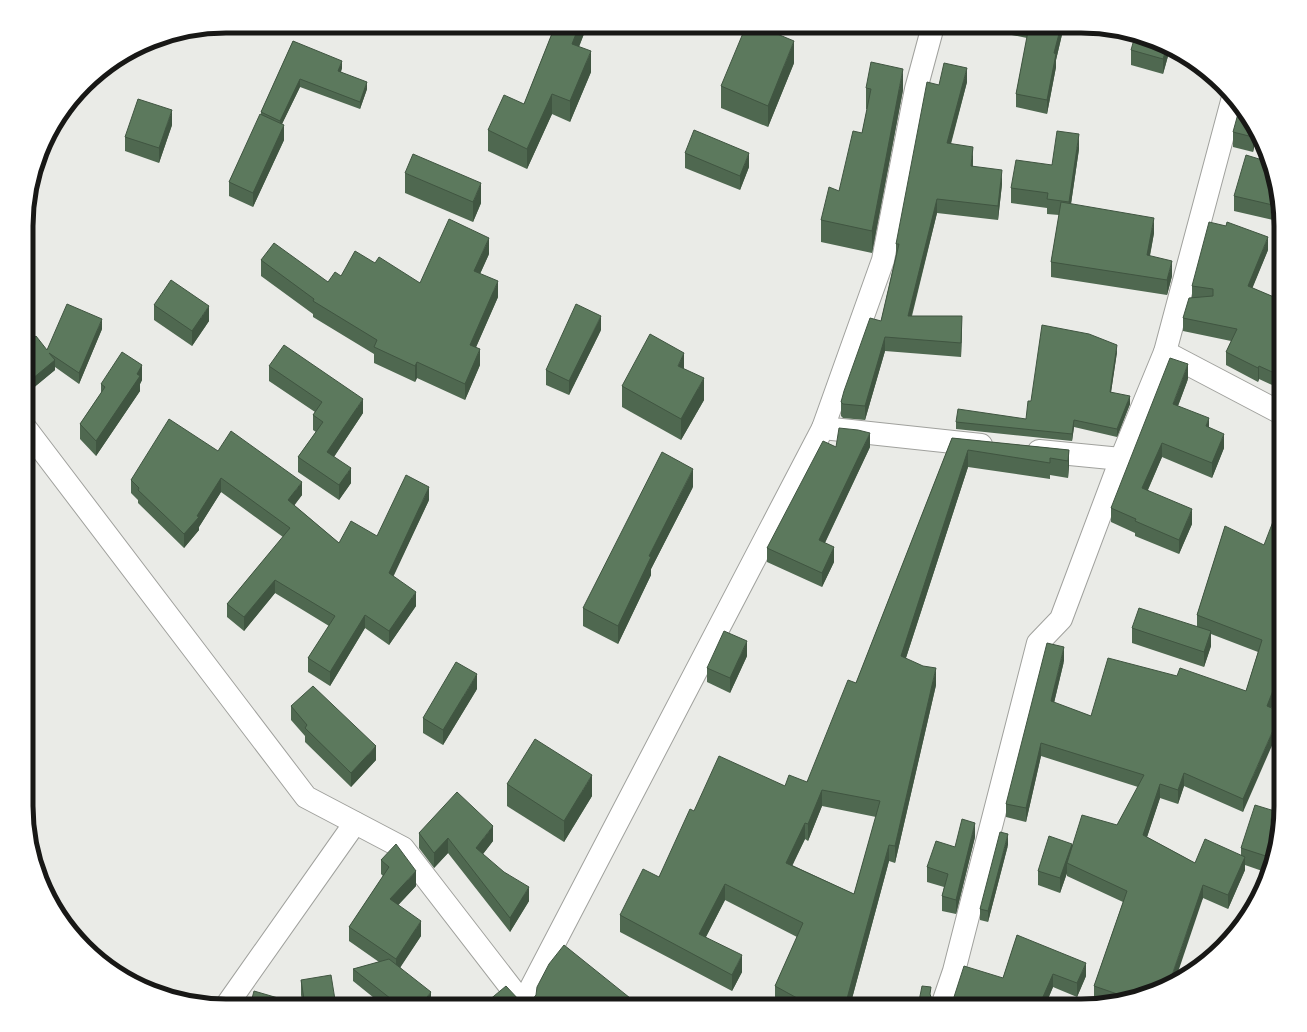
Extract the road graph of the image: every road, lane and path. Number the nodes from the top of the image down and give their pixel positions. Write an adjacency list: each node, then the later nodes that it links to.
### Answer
1 (931, 33): 5 (street)
2 (1231, 105): 3 (street)
3 (1165, 352): 4 (street); 7 (street)
4 (1274, 410)
5 (823, 428): 7 (street); 11 (street)
6 (33, 438): 8 (street)
7 (1121, 459): 12 (street)
8 (355, 823): 9 (street); 10 (street)
9 (231, 999)
10 (519, 999)
11 (527, 999)
12 (944, 999)

